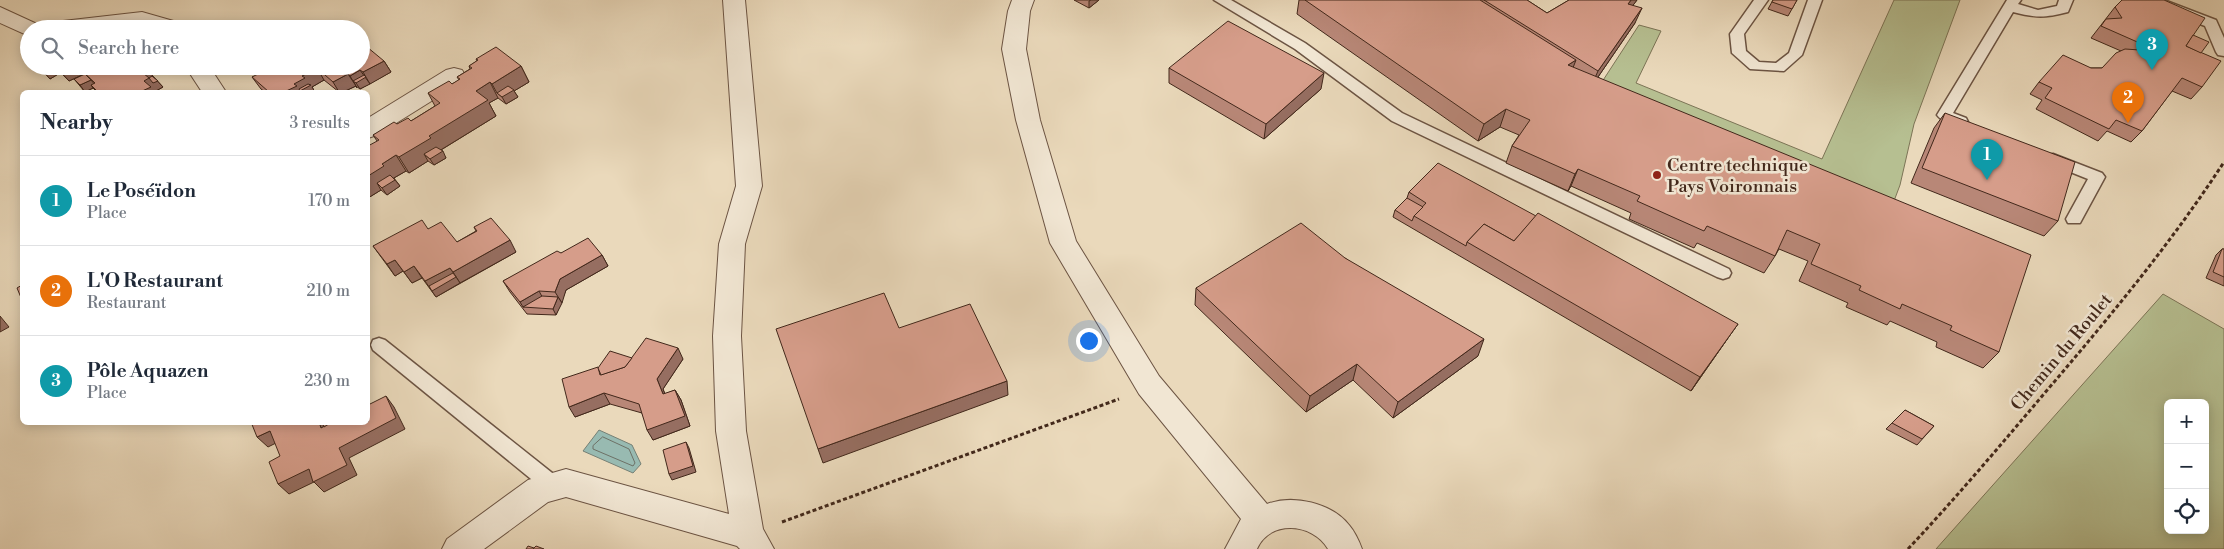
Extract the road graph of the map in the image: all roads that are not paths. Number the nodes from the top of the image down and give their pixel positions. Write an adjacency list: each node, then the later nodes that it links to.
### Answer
1 (734, 0): 23 (street)
2 (1023, 0): 22 (street)
3 (1222, 0): 19 (lane)
4 (1762, 0): 5 (lane)
5 (1815, 0)
6 (2066, 0): 8 (lane)
7 (2152, 0): 11 (lane)
8 (2012, 4): 15 (lane)
9 (0, 14): 10 (street)
10 (20, 24)
11 (2223, 52)
12 (203, 75): 14 (street)
13 (454, 76): 16 (street)
14 (213, 90)
15 (1971, 126)
16 (370, 128)
17 (2043, 155): 18 (lane)
18 (2074, 219)
19 (1723, 273)
20 (379, 346): 21 (lane)
21 (554, 486): 23 (street); 24 (street)
22 (1261, 520): 25 (street); 26 (street)
23 (753, 542)
24 (458, 549)
25 (1241, 549)
26 (1346, 549)

